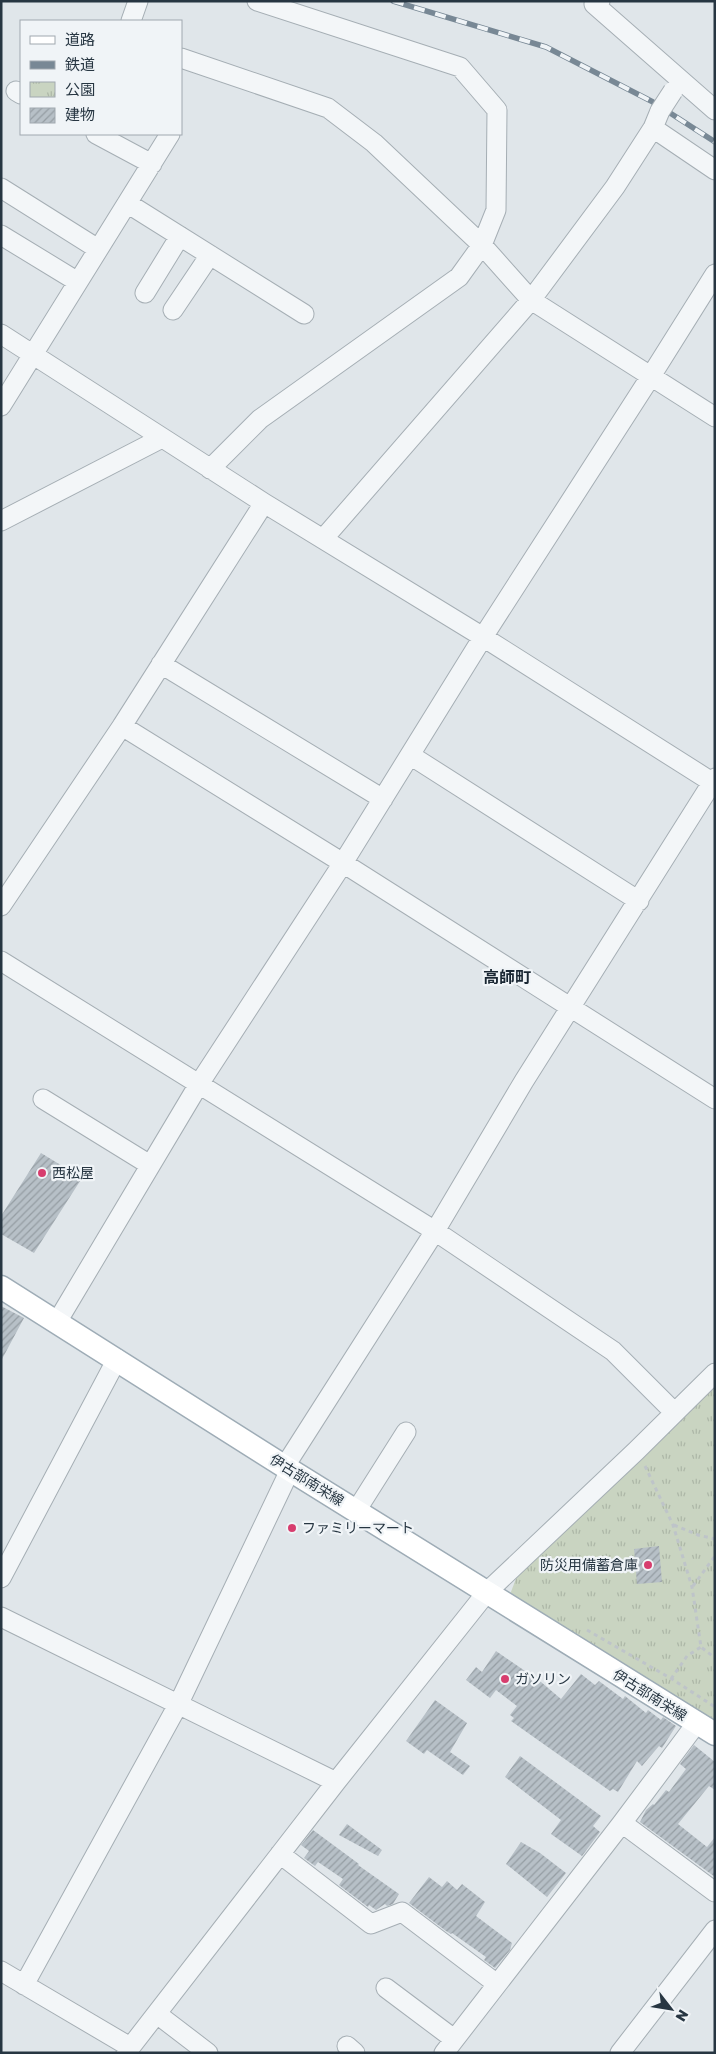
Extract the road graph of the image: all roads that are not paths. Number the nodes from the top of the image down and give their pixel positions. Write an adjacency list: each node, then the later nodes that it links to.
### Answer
1 (138, 1): 4 (street)
2 (257, 1): 17 (street)
3 (594, 2): 6 (street)
4 (131, 20)
5 (182, 58): 17 (street)
6 (676, 85): 7 (street); 8 (street, bridge)
7 (715, 110)
8 (656, 120): 12 (street); 23 (street)
9 (98, 135): 11 (street)
10 (169, 135): 11 (street)
11 (152, 164): 14 (street)
12 (715, 170)
13 (1, 188): 18 (street)
14 (127, 203): 16 (street); 18 (street)
15 (1, 235): 21 (street)
16 (180, 236): 19 (street); 22 (street)
17 (482, 245): 23 (street); 32 (street)
18 (98, 249): 21 (street)
19 (210, 255): 24 (street); 25 (street)
20 (715, 274): 28 (street)
21 (78, 282): 27 (street)
22 (145, 293)
23 (531, 300): 28 (street); 35 (street)
24 (173, 310)
25 (304, 314)
26 (1, 334): 27 (street)
27 (33, 354): 29 (street); 31 (street)
28 (651, 376): 30 (street); 36 (street)
29 (1, 406)
30 (715, 417)
31 (162, 438): 32 (street); 34 (street)
32 (210, 468): 33 (street)
33 (264, 503): 35 (street); 37 (street)
34 (1, 521)
35 (323, 539): 36 (street)
36 (483, 637): 39 (street); 40 (street)
37 (161, 664): 38 (street); 41 (street)
38 (122, 726): 42 (street); 44 (street)
39 (410, 755): 41 (street); 43 (street)
40 (714, 782): 43 (street)
41 (383, 799): 42 (street)
42 (343, 863): 46 (street); 47 (street)
43 (639, 901): 46 (street)
44 (1, 906)
45 (1, 962): 47 (street)
46 (571, 1008): 49 (street); 51 (street)
47 (199, 1084): 50 (street); 51 (street)
48 (43, 1099): 50 (street)
49 (715, 1099)
50 (150, 1165): 53 (street)
51 (435, 1230): 56 (street); 58 (street)
52 (1, 1287): 53 (main road, 伊古部南栄線)
53 (57, 1322): 54 (main road, 伊古部南栄線)
54 (117, 1359): 58 (main road, 伊古部南栄線); 60 (street)
55 (715, 1373): 56 (street)
56 (674, 1412): 61 (street)
57 (406, 1432): 59 (street)
58 (287, 1468): 59 (main road, 伊古部南栄線); 63 (street)
59 (356, 1511): 61 (main road, 伊古部南栄線)
60 (1, 1578)
61 (487, 1592): 64 (main road, 伊古部南栄線); 65 (street)
62 (1, 1617): 63 (street)
63 (179, 1703): 65 (street); 72 (street)
64 (706, 1729): 66 (street)
65 (336, 1782): 67 (street)
66 (622, 1823): 68 (street); 71 (street)
67 (280, 1854): 71 (street); 74 (street)
68 (715, 1892)
69 (715, 1930): 78 (street)
70 (1, 1971): 72 (street)
71 (497, 1984): 75 (street)
72 (24, 1985): 76 (street)
73 (386, 1988): 75 (street)
74 (157, 2014): 76 (street); 77 (street)
75 (449, 2046)
76 (128, 2050)
77 (208, 2053)
78 (620, 2053)

